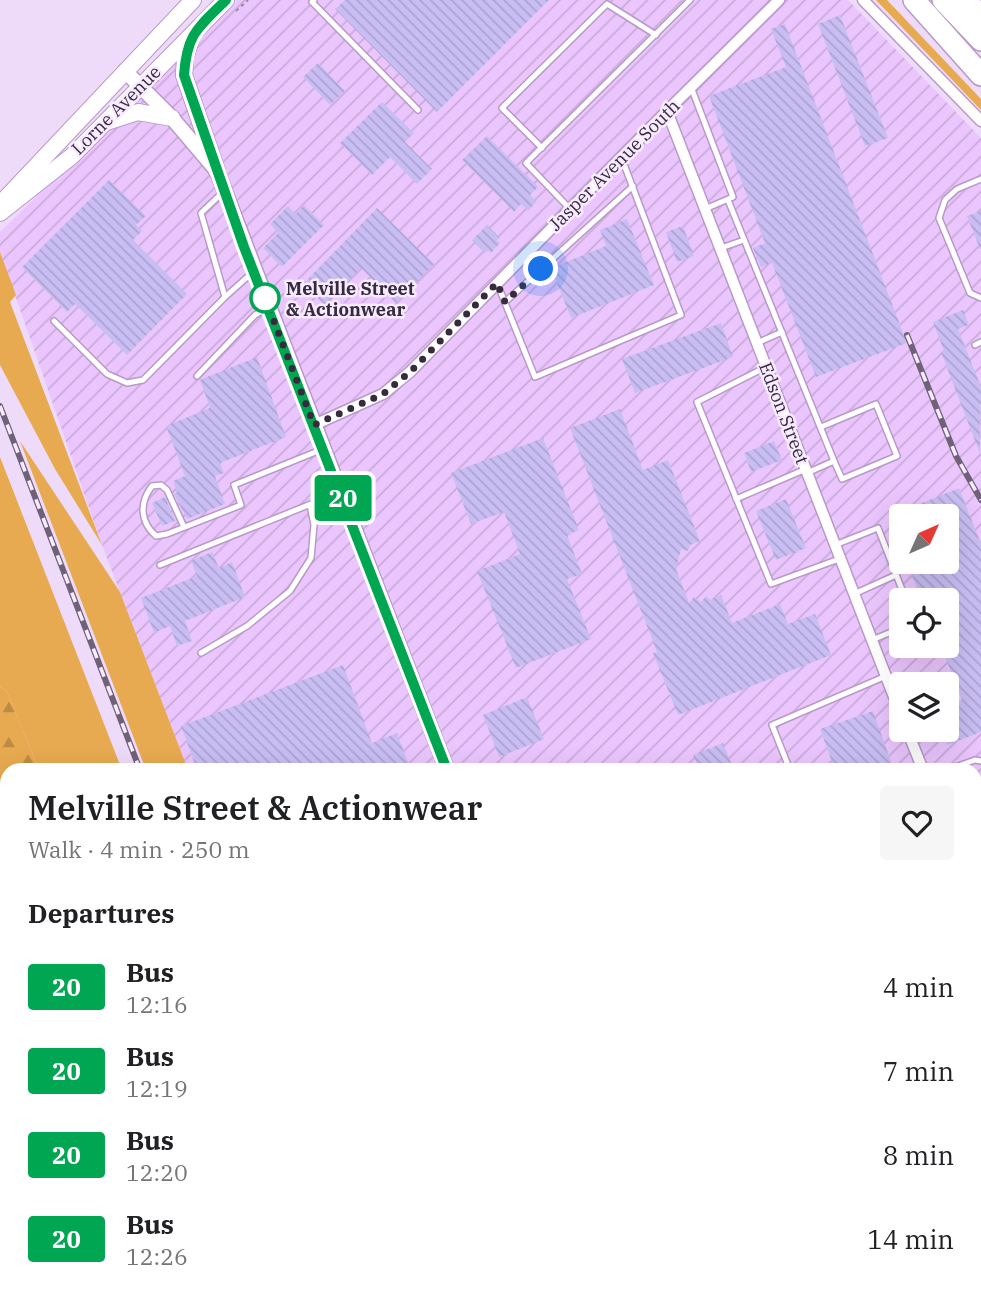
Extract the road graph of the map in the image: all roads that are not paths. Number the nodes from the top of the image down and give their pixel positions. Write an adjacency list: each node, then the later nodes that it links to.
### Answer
1 (193, 0): 14 (main road, Lorne Avenue)
2 (226, 0): 11 (main road, Lorne Avenue)
3 (314, 0): 18 (lane)
4 (690, 0): 12 (lane)
5 (779, 0): 17 (street, Jasper Avenue South)
6 (863, 0): 21 (street)
7 (914, 0): 15 (highway)
8 (943, 0): 13 (highway)
9 (966, 0): 10 (highway)
10 (981, 16)
11 (193, 33): 16 (main road, Lorne Avenue); 25 (main road)
12 (656, 34): 23 (lane); 23 (lane)
13 (981, 40)
14 (125, 71): 16 (street); 30 (main road, Lorne Avenue)
15 (981, 75)
16 (140, 86): 20 (street); 22 (main road, Lorne Avenue)
17 (691, 87): 19 (street, Jasper Avenue South); 29 (lane)
18 (418, 110)
19 (667, 111): 24 (street, Jasper Avenue South); 32 (street, Edson Street)
20 (172, 118): 22 (main road); 25 (street)
21 (981, 121)
22 (104, 123): 33 (main road, Lorne Avenue)
23 (542, 148): 31 (lane)
24 (621, 157): 27 (lane); 31 (street, Jasper Avenue South)
25 (217, 171): 28 (street)
26 (981, 178): 39 (lane)
27 (633, 186): 40 (lane); 40 (lane)
28 (224, 190): 36 (street); 38 (lane)
29 (728, 200): 32 (lane); 34 (lane)
30 (0, 204)
31 (570, 209): 37 (street, Jasper Avenue South)
32 (705, 209): 35 (street, Edson Street)
33 (0, 213)
34 (744, 240): 35 (lane); 43 (lane)
35 (720, 248): 44 (street, Edson Street)
36 (254, 271): 38 (lane); 41 (street)
37 (497, 283): 40 (lane); 47 (street, Jasper Avenue South)
38 (225, 297): 42 (lane)
39 (981, 298)
40 (505, 302)
41 (268, 307): 46 (lane); 47 (street)
42 (54, 321)
43 (782, 332): 44 (lane); 48 (lane)
44 (757, 343): 45 (street, Edson Street)
45 (766, 367): 51 (street, Edson Street); 53 (lane)
46 (197, 376)
47 (314, 425): 49 (street)
48 (821, 427): 50 (lane); 50 (lane)
49 (323, 449): 52 (street); 55 (lane)
50 (834, 461): 51 (lane)
51 (806, 471): 53 (lane); 56 (street, Edson Street)
52 (340, 492): 54 (lane); 68 (street)
53 (736, 499): 57 (lane)
54 (310, 505): 58 (lane); 64 (lane)
55 (184, 527): 55 (lane)
56 (835, 545): 57 (street, Edson Street); 59 (lane)
57 (841, 559): 61 (street, Edson Street)
58 (160, 565)
59 (896, 575): 60 (lane); 61 (lane)
60 (901, 588)
61 (854, 594): 63 (street, Edson Street)
62 (889, 633): 63 (lane)
63 (872, 640): 65 (street, Edson Street)
64 (201, 653)
65 (886, 676): 66 (street, Edson Street); 69 (lane)
66 (889, 684)
67 (912, 742): 70 (street)
68 (444, 763)
69 (787, 763)
70 (920, 763)

